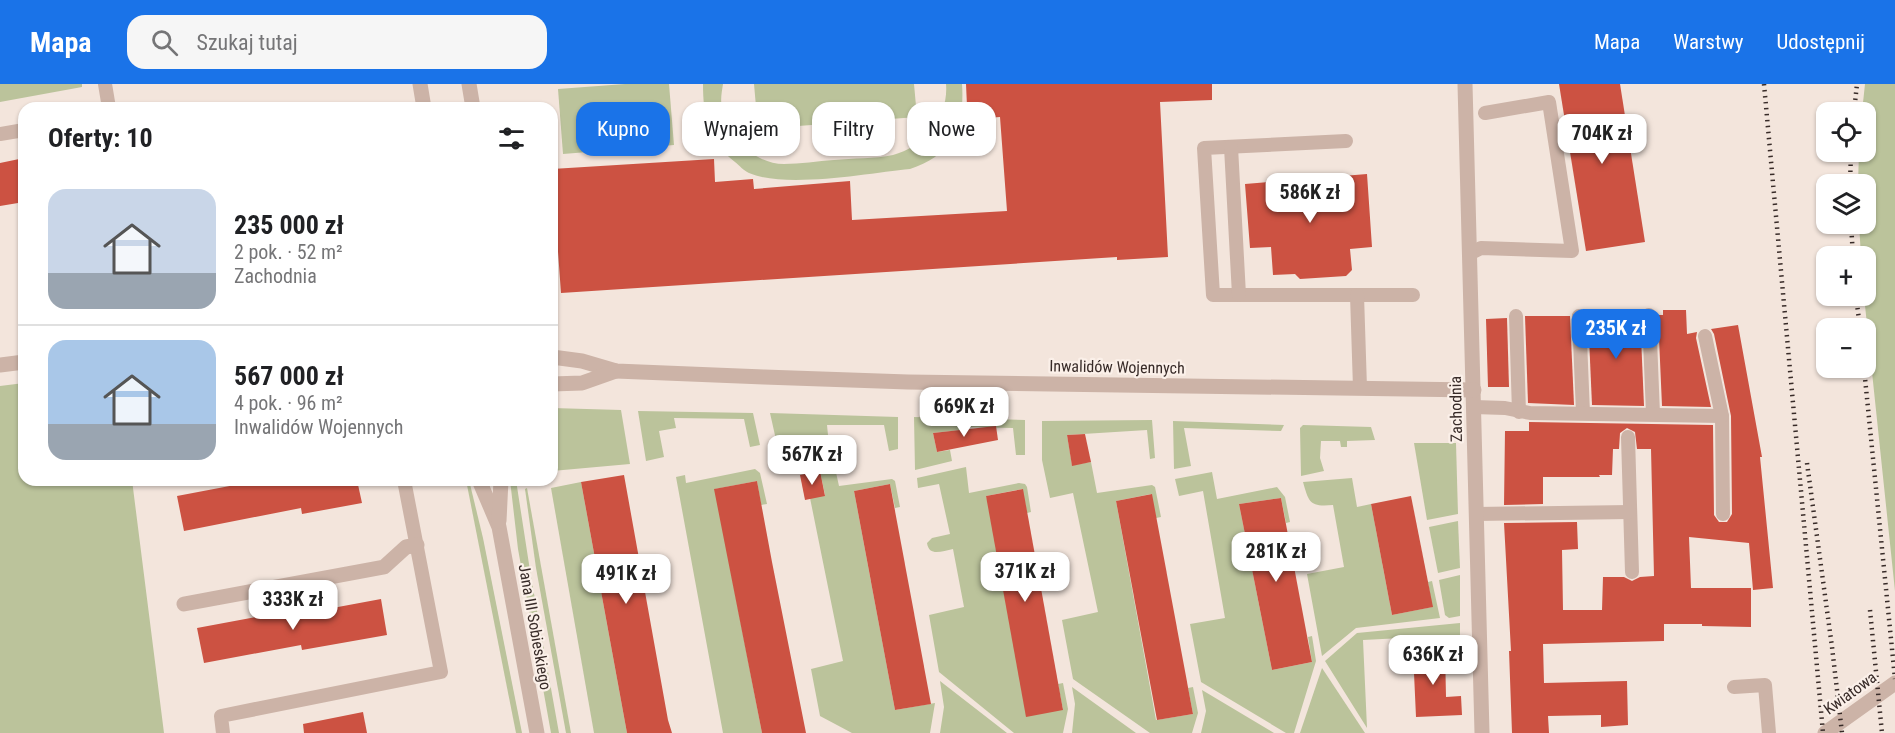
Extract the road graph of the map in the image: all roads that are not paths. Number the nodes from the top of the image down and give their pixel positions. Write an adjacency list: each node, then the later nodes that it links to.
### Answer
1 (105, 84): 5 (lane)
2 (420, 84): 6 (street)
3 (469, 84): 7 (street)
4 (1465, 84): 13 (street, Zachodnia)
5 (108, 102)
6 (423, 102)
7 (472, 102)
8 (1485, 113): 13 (lane)
9 (18, 131): 10 (lane)
10 (0, 134)
11 (1346, 141): 12 (lane)
12 (1231, 147): 14 (lane); 14 (lane)
13 (1469, 254): 27 (street, Zachodnia)
14 (1239, 295): 15 (lane)
15 (1357, 295): 16 (lane); 26 (lane)
16 (1413, 295)
17 (1649, 315): 31 (lane)
18 (1516, 316): 29 (lane)
19 (1579, 316): 30 (lane)
20 (1706, 336): 32 (lane)
21 (558, 358): 24 (street, Inwalidów Wojennych)
22 (18, 363): 23 (street)
23 (0, 365)
24 (616, 371): 25 (street, Inwalidów Wojennych); 26 (street, Inwalidów Wojennych)
25 (558, 384)
26 (1360, 388): 27 (street, Inwalidów Wojennych)
27 (1474, 390): 28 (street, Zachodnia)
28 (1474, 407): 29 (lane); 38 (street, Zachodnia)
29 (1519, 412): 30 (lane)
30 (1582, 413): 31 (lane)
31 (1653, 414): 32 (lane)
32 (1722, 416): 39 (lane)
33 (1628, 437): 37 (lane)
34 (405, 486): 41 (lane)
35 (482, 486): 40 (street, Jana III Sobieskiego)
36 (501, 486): 40 (street, Jana III Sobieskiego)
37 (1630, 512): 38 (lane); 42 (lane)
38 (1476, 514): 48 (street, Zachodnia)
39 (1723, 514)
40 (499, 527): 47 (street, Jana III Sobieskiego)
41 (417, 545): 43 (street); 46 (lane)
42 (1632, 572)
43 (184, 603)
44 (1895, 682): 50 (street, Kwiatowa)
45 (1734, 687): 49 (lane)
46 (223, 733)
47 (537, 733)
48 (1482, 733)
49 (1769, 733)
50 (1825, 733)

